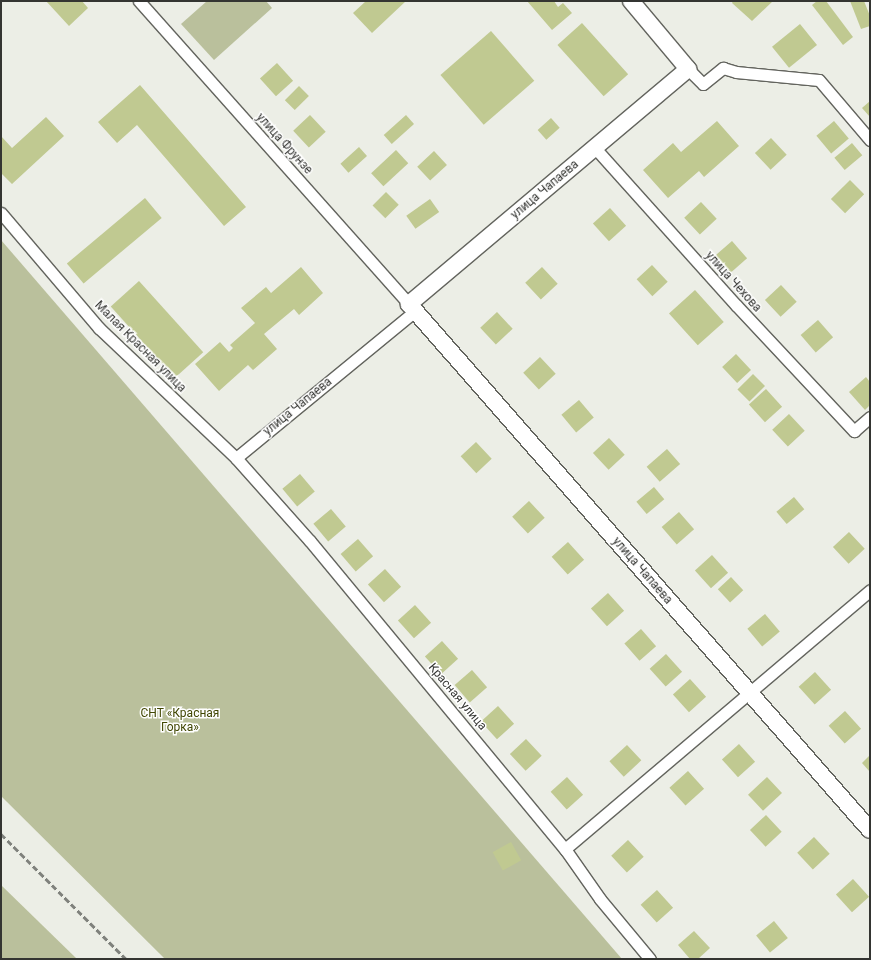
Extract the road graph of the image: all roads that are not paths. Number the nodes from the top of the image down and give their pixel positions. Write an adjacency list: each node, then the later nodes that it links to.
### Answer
1 (139, 1): 7 (street, улица Фрунзе)
2 (631, 1): 3 (street)
3 (688, 69): 4 (street); 5 (street, улица Чапаева)
4 (870, 140)
5 (595, 148): 7 (street, улица Чапаева); 8 (street, улица Чехова)
6 (1, 213): 9 (street, Малая Красная улица)
7 (412, 308): 9 (street, улица Чапаева); 11 (street, улица Чапаева)
8 (870, 417)
9 (236, 458): 13 (street, Красная улица)
10 (870, 590): 11 (street)
11 (748, 692): 12 (street, улица Чапаева); 13 (street)
12 (870, 830)
13 (565, 849): 14 (street, Красная улица)
14 (650, 959)

